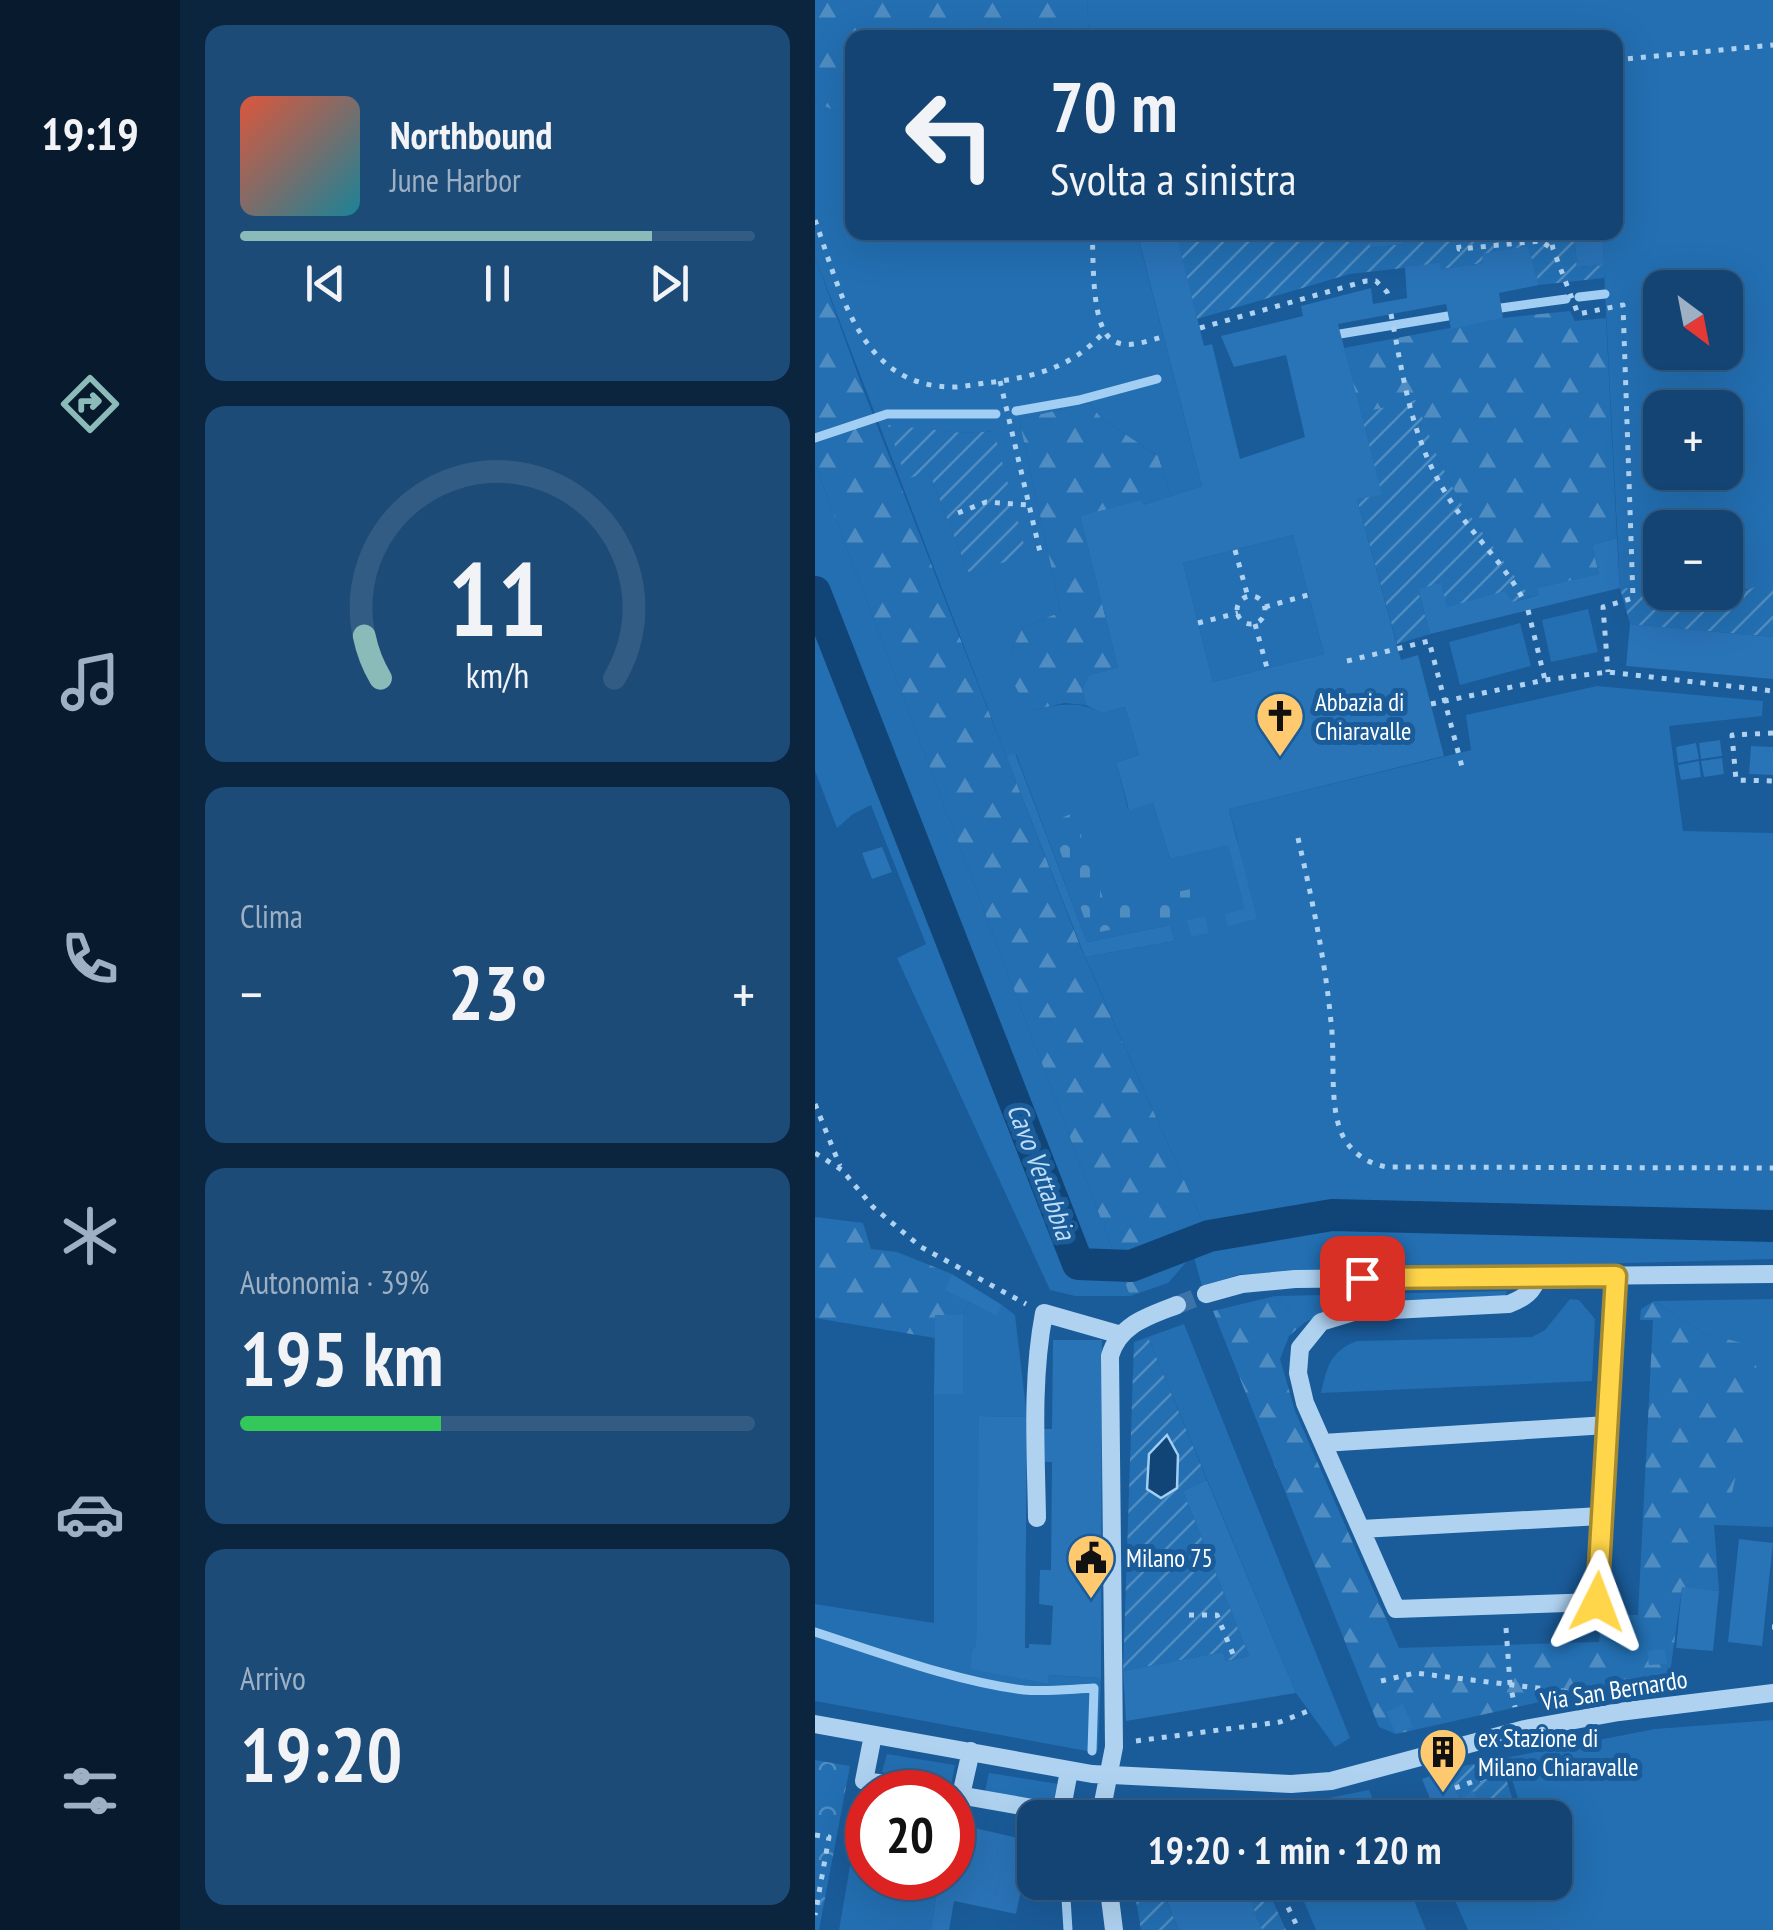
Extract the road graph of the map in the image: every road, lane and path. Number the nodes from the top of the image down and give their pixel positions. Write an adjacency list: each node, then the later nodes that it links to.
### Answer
1 (1773, 45): 2 (path)
2 (1623, 59)
3 (815, 220): 13 (path)
4 (1093, 240): 11 (path)
5 (1458, 240): 7 (path)
6 (1551, 240): 7 (path)
7 (1553, 249): 28 (path)
8 (1390, 301): 10 (path)
9 (1391, 314): 20 (path)
10 (1199, 328)
11 (1103, 333): 12 (path); 13 (path)
12 (1162, 337)
13 (1000, 381): 14 (path)
14 (1029, 505): 15 (path); 17 (path)
15 (958, 513)
16 (1235, 550): 19 (path)
17 (1040, 552)
18 (1309, 595): 21 (path)
19 (1248, 596): 21 (path); 23 (path)
20 (1523, 599)
21 (1265, 606): 25 (path)
22 (1528, 610): 29 (path)
23 (1238, 613): 24 (path); 25 (path)
24 (1198, 624)
25 (1255, 624): 27 (path)
26 (1347, 661): 31 (path)
27 (1267, 668)
28 (1608, 672): 29 (path); 30 (path)
29 (1545, 680): 31 (path)
30 (1773, 691)
31 (1445, 700): 32 (path); 34 (path)
32 (1431, 704)
33 (1773, 733): 35 (path)
34 (1463, 767)
35 (1773, 781)
36 (1298, 838): 39 (path)
37 (815, 1104): 40 (path)
38 (815, 1153): 40 (path)
39 (1773, 1168)
40 (841, 1170): 46 (path)
41 (1773, 1274): 43 (street)
42 (1538, 1276): 43 (street); 44 (street); 49 (street)
43 (1616, 1276): 48 (street)
44 (1206, 1294)
45 (1177, 1305): 47 (street)
46 (1044, 1313): 47 (street); 51 (street)
47 (1121, 1335): 70 (street)
48 (1607, 1425): 49 (street); 50 (street)
49 (1323, 1443): 52 (street)
50 (1601, 1516): 52 (street); 53 (street)
51 (1037, 1518)
52 (1361, 1529): 53 (street)
53 (1505, 1605): 57 (path)
54 (1189, 1615): 55 (path)
55 (1235, 1659)
56 (1381, 1681): 57 (path)
57 (1509, 1684): 59 (path); 61 (path)
58 (1773, 1693): 65 (street, Via San Bernardo)
59 (1582, 1695)
60 (1308, 1711): 64 (path)
61 (1518, 1718)
62 (815, 1724): 63 (street, Via San Bernardo)
63 (873, 1735): 66 (street, Via San Bernardo); 67 (street)
64 (1136, 1740)
65 (1475, 1743): 70 (street, Via San Bernardo); 71 (path)
66 (971, 1751): 68 (street); 69 (street, Via San Bernardo)
67 (866, 1770)
68 (963, 1770)
69 (1069, 1771): 70 (street, Via San Bernardo); 72 (street)
70 (1110, 1776): 73 (street)
71 (1455, 1788)
72 (975, 1798)
73 (1104, 1800)
74 (815, 1836): 77 (path)
75 (1111, 1900): 78 (street)
76 (1285, 1900): 79 (path)
77 (815, 1916)
78 (1115, 1930)
79 (1299, 1930)

